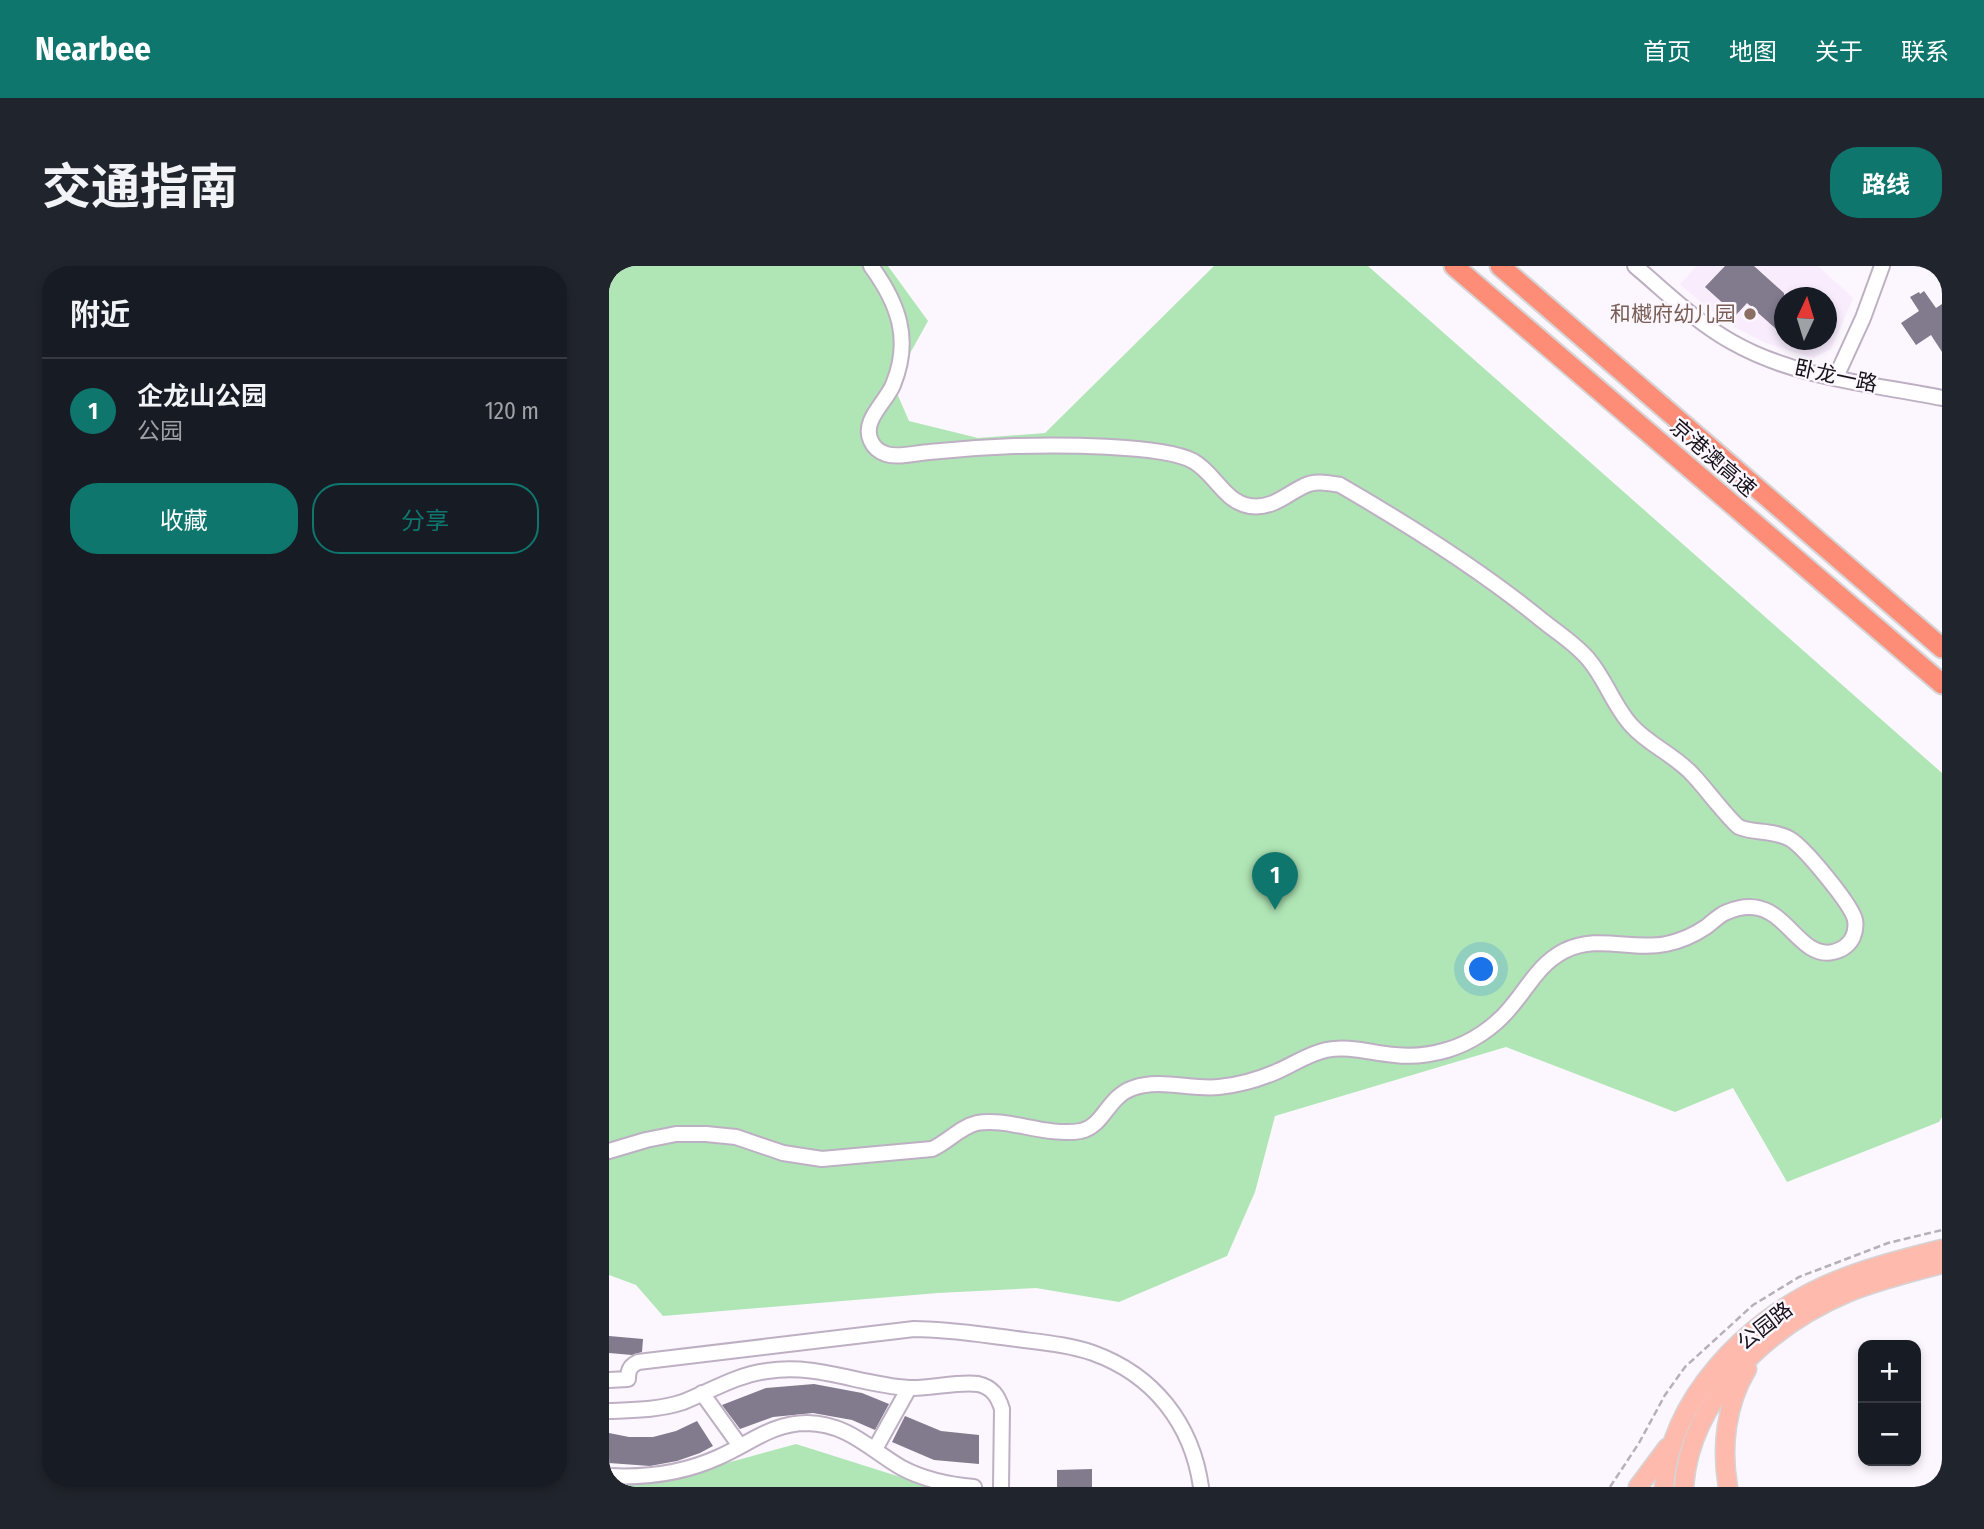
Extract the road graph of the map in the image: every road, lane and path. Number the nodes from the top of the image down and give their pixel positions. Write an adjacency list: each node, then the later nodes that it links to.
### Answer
1 (871, 266): 10 (street)
2 (1454, 266): 9 (highway, 京港澳高速)
3 (1500, 266): 8 (highway, 京港澳高速)
4 (1635, 266): 6 (street, 卧龙一路)
5 (1882, 266): 6 (street)
6 (1836, 377): 7 (street, 卧龙一路)
7 (1942, 398)
8 (1942, 648)
9 (1942, 684)
10 (609, 1151)
11 (1942, 1249): 18 (main road, 公园路)
12 (1942, 1264): 13 (main road, 公园路)
13 (1758, 1351): 27 (main road, 公园路); 28 (main road)
14 (609, 1380): 24 (street)
15 (909, 1388): 16 (street); 20 (street); 23 (street)
16 (702, 1393): 17 (street); 19 (street)
17 (609, 1411)
18 (1675, 1436): 25 (main road); 26 (main road, 公园路)
19 (740, 1446): 20 (street); 21 (street)
20 (874, 1449): 22 (street)
21 (609, 1476)
22 (974, 1487)
23 (1001, 1487)
24 (1201, 1487)
25 (1638, 1487)
26 (1664, 1487)
27 (1684, 1487)
28 (1728, 1487)

